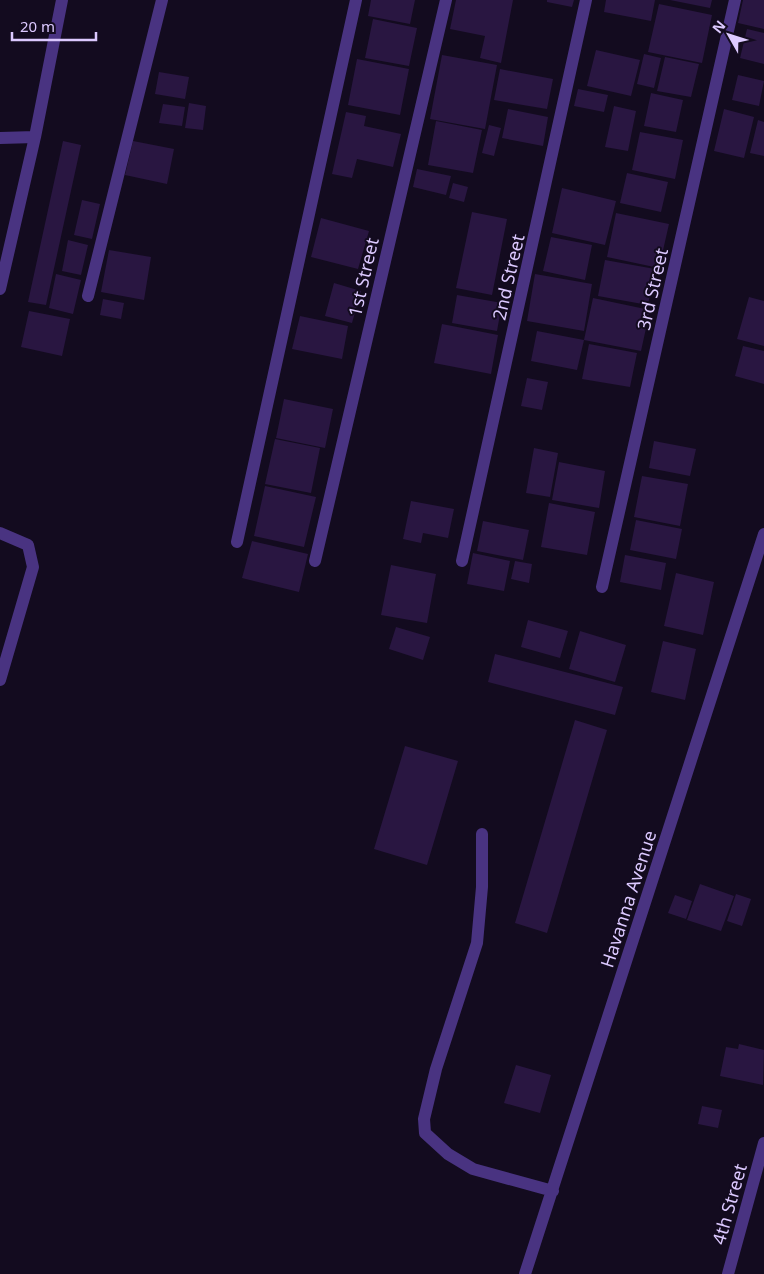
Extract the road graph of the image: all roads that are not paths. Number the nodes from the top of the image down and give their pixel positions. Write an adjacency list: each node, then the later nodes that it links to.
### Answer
1 (62, 0): 7 (street)
2 (162, 0): 10 (street)
3 (356, 0): 13 (street)
4 (446, 0): 14 (street, 1st Street)
5 (586, 0): 15 (street, 2nd Street)
6 (735, 0): 16 (street, 3rd Street)
7 (35, 137): 8 (street); 9 (street)
8 (0, 138)
9 (0, 289)
10 (88, 296)
11 (0, 532): 17 (street)
12 (764, 534): 20 (street, Havanna Avenue)
13 (237, 542)
14 (315, 561)
15 (462, 561)
16 (602, 586)
17 (0, 680)
18 (482, 834): 20 (street)
19 (764, 1143): 22 (street, 4th Street)
20 (553, 1191): 21 (street, Havanna Avenue)
21 (525, 1274)
22 (728, 1274)

